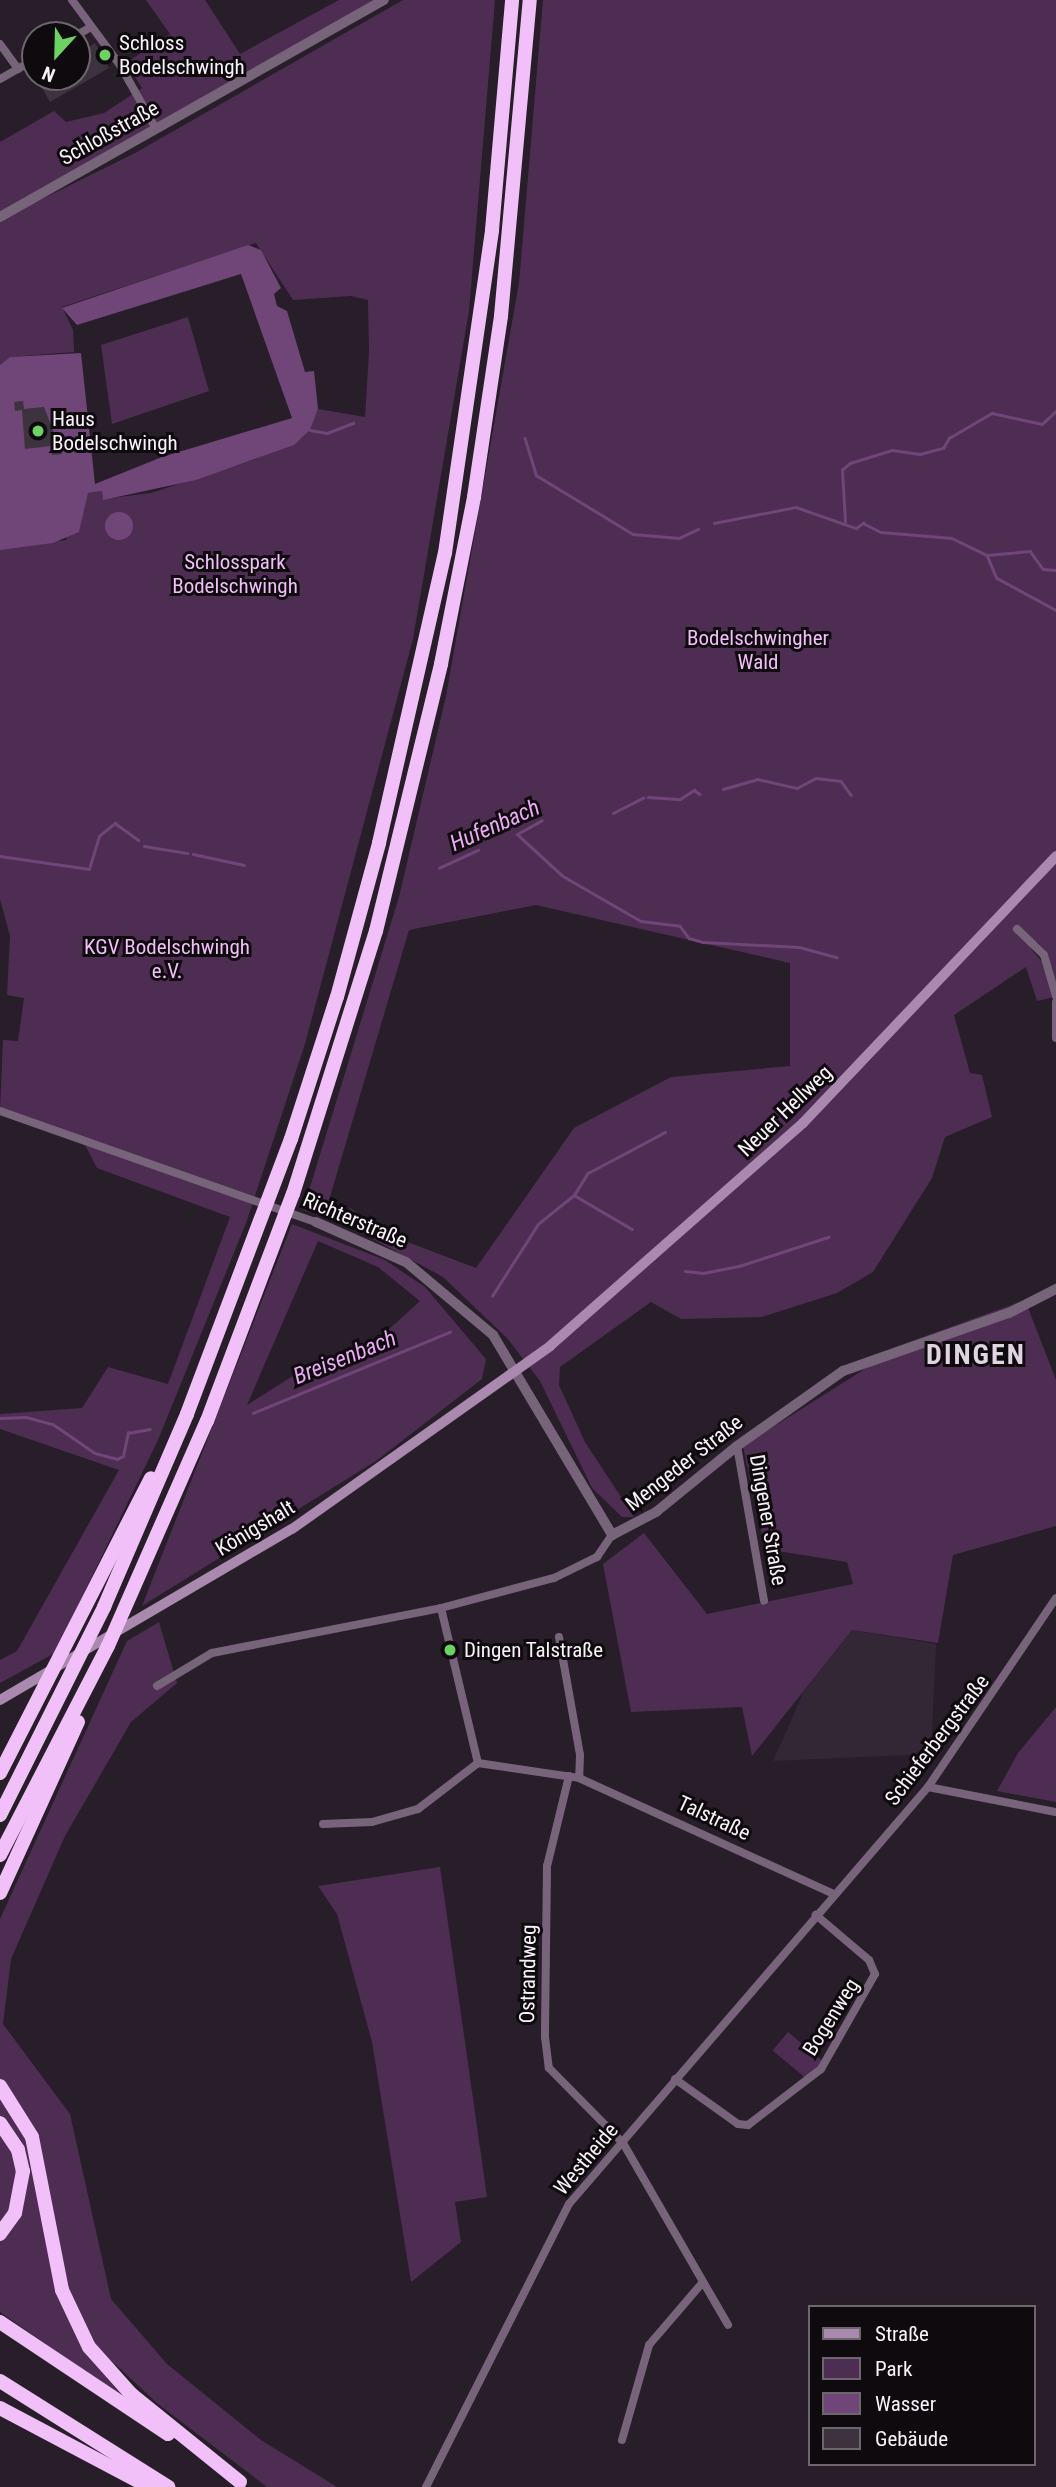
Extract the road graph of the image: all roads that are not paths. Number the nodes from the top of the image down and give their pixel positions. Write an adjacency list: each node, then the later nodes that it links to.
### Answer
1 (72, 0): 5 (street)
2 (384, 0): 10 (street, Schloßstraße)
3 (512, 0): 21 (highway)
4 (530, 0): 28 (highway)
5 (92, 27): 10 (street)
6 (0, 44): 8 (street)
7 (21, 67): 8 (street)
8 (18, 69): 9 (street)
9 (0, 79)
10 (156, 129): 11 (street, Schloßstraße)
11 (0, 216)
12 (1056, 856): 20 (main road, Neuer Hellweg)
13 (1017, 929): 14 (street)
14 (1056, 996)
15 (1056, 1002): 16 (street)
16 (1056, 1038)
17 (0, 1111): 18 (street, Richterstraße)
18 (316, 1222): 20 (street, Richterstraße)
19 (1056, 1289): 22 (street, Mengeder Straße)
20 (519, 1370): 23 (street, Richterstraße); 30 (main road, Königshalt)
21 (187, 1414): 31 (highway); 39 (highway)
22 (737, 1446): 23 (street, Mengeder Straße); 25 (street, Dingener Straße)
23 (612, 1535): 26 (street, Mengeder Straße)
24 (1056, 1598): 37 (street, Schieferbergstraße)
25 (764, 1601)
26 (441, 1608): 29 (street, Mengeder Straße); 33 (street)
27 (559, 1637): 36 (street)
28 (108, 1646): 41 (highway); 42 (highway)
29 (157, 1686)
30 (0, 1700)
31 (36, 1705): 32 (highway); 34 (highway)
32 (0, 1752)
33 (478, 1763): 35 (street, Talstraße); 40 (street)
34 (0, 1773)
35 (569, 1776): 36 (street, Talstraße); 48 (street, Ostrandweg)
36 (579, 1778): 43 (street, Talstraße)
37 (928, 1787): 38 (street); 43 (street, Schieferbergstraße)
38 (1056, 1812)
39 (0, 1815)
40 (323, 1824)
41 (0, 1855)
42 (0, 1891)
43 (833, 1894): 44 (street, Westheide)
44 (816, 1915): 45 (street, Westheide); 45 (street, Bogenweg)
45 (675, 2079): 48 (street, Westheide)
46 (0, 2086): 56 (highway)
47 (0, 2123): 49 (highway)
48 (623, 2143): 50 (street, Ostrandweg); 59 (street, Westheide)
49 (0, 2234)
50 (703, 2281): 52 (street, Ostrandweg); 55 (street)
51 (0, 2322): 56 (highway)
52 (728, 2325)
53 (0, 2381): 58 (highway)
54 (0, 2408): 57 (highway)
55 (622, 2440)
56 (244, 2484)
57 (149, 2487)
58 (168, 2487)
59 (426, 2487)

